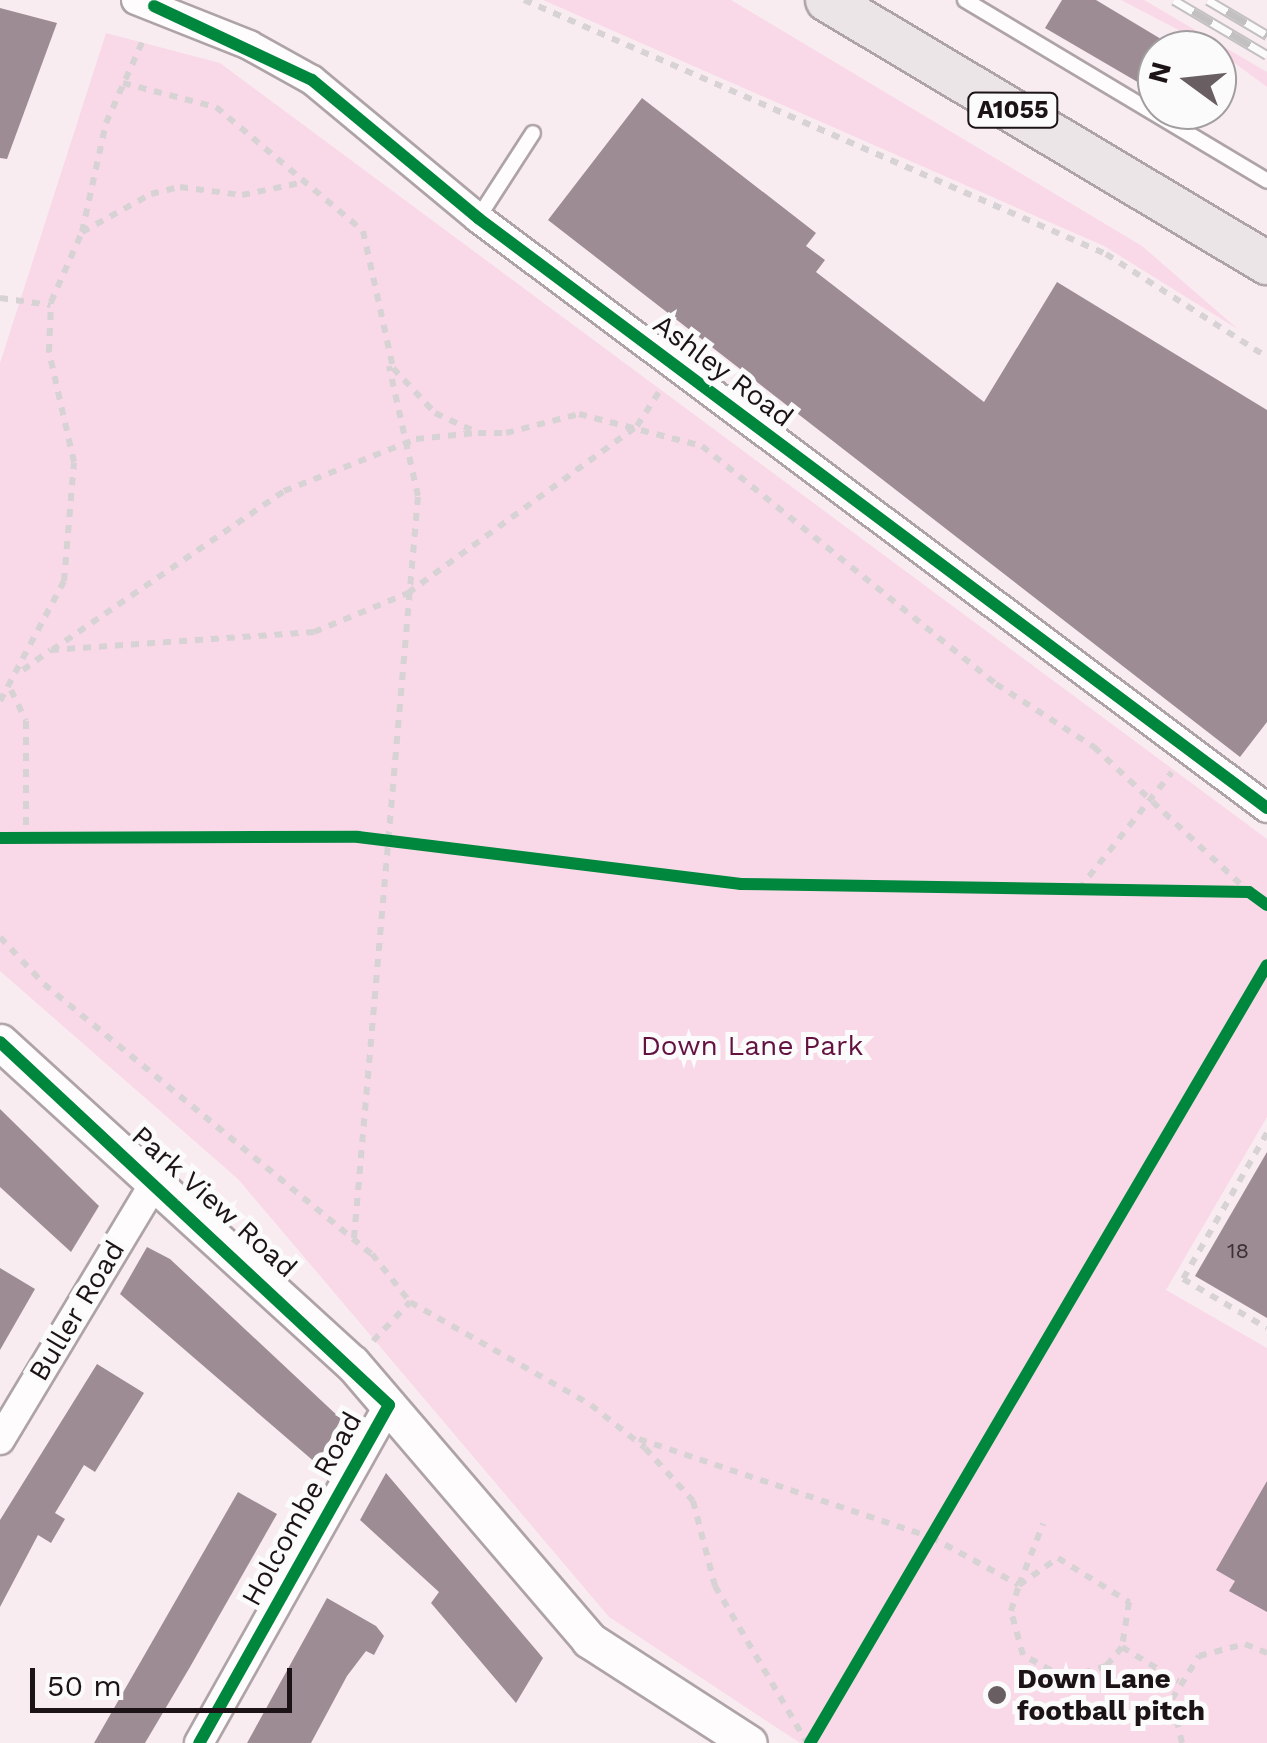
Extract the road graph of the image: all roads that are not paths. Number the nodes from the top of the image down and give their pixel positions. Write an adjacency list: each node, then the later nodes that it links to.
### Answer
1 (826, 0): 7 (main road, A1055)
2 (965, 0): 5 (lane)
3 (145, 3): 6 (street, Ashley Road)
4 (533, 133): 6 (lane)
5 (1267, 180)
6 (478, 218): 8 (street, Ashley Road)
7 (1267, 263)
8 (1267, 808)
9 (0, 1042): 10 (street, Park View Road)
10 (154, 1182): 11 (street, Park View Road); 12 (street, Buller Road)
11 (390, 1405): 13 (street, Holcombe Road); 14 (street, Park View Road)
12 (0, 1440)
13 (199, 1743)
14 (749, 1743)

